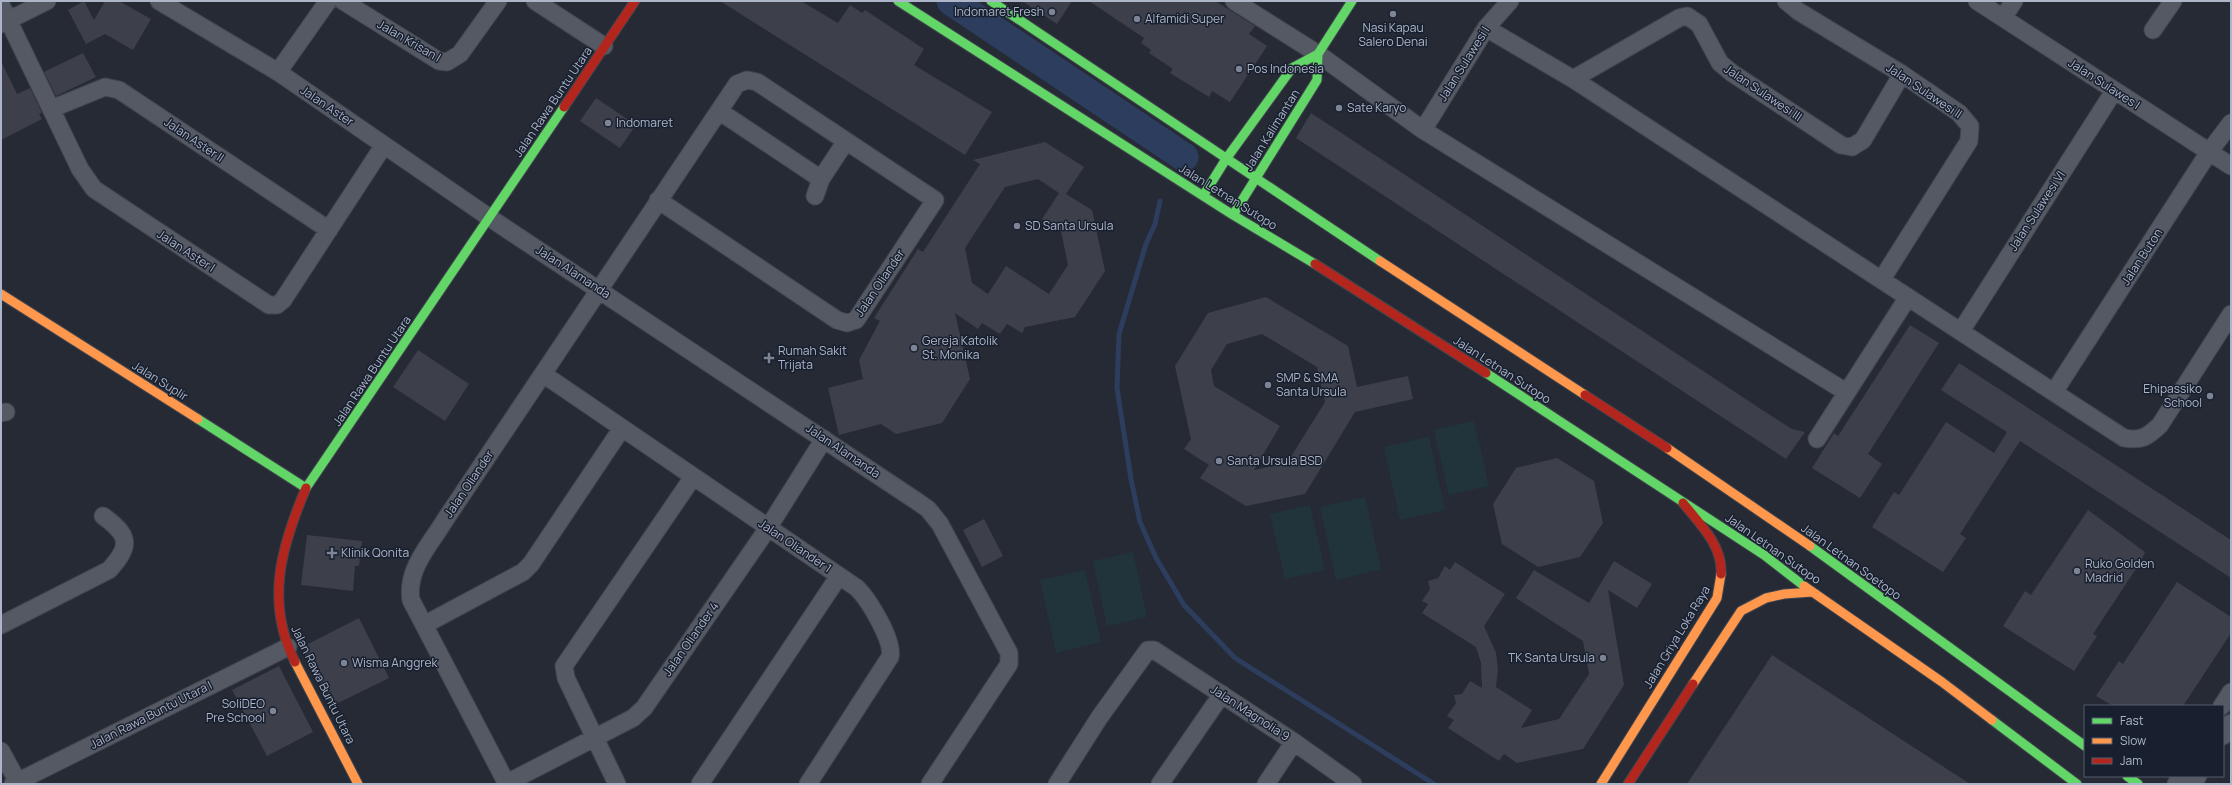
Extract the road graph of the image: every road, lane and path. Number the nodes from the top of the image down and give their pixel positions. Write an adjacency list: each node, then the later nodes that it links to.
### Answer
1 (47, 1): 17 (street)
2 (159, 1): 23 (street, Jalan Aster)
3 (328, 1): 23 (street)
4 (342, 1): 5 (street, Jalan Krisan I)
5 (498, 1)
6 (535, 1): 21 (street)
7 (634, 1): 21 (main road, Jalan Rawa Buntu Utara)
8 (898, 1): 39 (main road, Jalan Letnan Sutopo)
9 (991, 1): 34 (main road)
10 (1234, 1): 22 (street)
11 (1352, 1): 22 (main road, Jalan Kalimantan)
12 (1510, 1): 19 (street, Jalan Sulawesi I)
13 (1786, 1): 24 (street, Jalan Sulawesi II)
14 (1977, 1): 18 (street, Jalan Sulawes I)
15 (2014, 1): 18 (street)
16 (2172, 2): 20 (street)
17 (3, 16): 27 (street, Jalan Aster I)
18 (2003, 18): 26 (street, Jalan Sulawes I)
19 (1486, 28): 25 (street); 30 (street, Jalan Sulawesi I)
20 (2153, 30)
21 (604, 46): 42 (main road, Jalan Rawa Buntu Utara)
22 (1318, 54): 30 (street); 34 (main road, Jalan Kalimantan); 37 (main road, Jalan Kalimantan)
23 (278, 72): 32 (street, Jalan Aster)
24 (1902, 74): 25 (street, Jalan Sulawesi III); 44 (street, Jalan Sulawesi II)
25 (1573, 79): 44 (street)
26 (2114, 91): 33 (street, Jalan Sulawes I); 49 (street, Jalan Sulawesi VI)
27 (51, 109): 43 (street, Jalan Aster II); 43 (street, Jalan Aster I)
28 (719, 111): 31 (street, Jalan Oliander); 36 (street); 40 (street, Jalan Oliander)
29 (2231, 123): 33 (street, Jalan Buton)
30 (1423, 130): 51 (street)
31 (846, 142): 36 (street); 40 (street, Jalan Oliander)
32 (384, 145): 42 (street, Jalan Aster); 43 (street, Jalan Aster I)
33 (2210, 152): 35 (street, Jalan Sulawes I); 52 (street, Jalan Buton)
34 (1226, 159): 37 (main road); 39 (main road, Jalan Kalimantan)
35 (2231, 166)
36 (821, 179): 38 (street)
37 (1256, 179): 41 (main road, Jalan Kalimantan); 73 (main road, Jalan Letnan Soetopo)
38 (816, 196)
39 (1202, 196): 41 (main road, Jalan Letnan Sutopo)
40 (658, 200): 45 (street, Jalan Oliander)
41 (1233, 215): 58 (main road, Jalan Letnan Sutopo)
42 (490, 218): 45 (street, Jalan Alamanda); 57 (main road, Jalan Rawa Buntu Utara)
43 (329, 230)
44 (1882, 279): 47 (street)
45 (599, 289): 50 (street, Jalan Oliander); 54 (street, Jalan Alamanda)
46 (1, 294): 57 (main road, Jalan Suplir)
47 (1908, 297): 49 (street); 51 (street)
48 (2231, 314): 52 (street)
49 (1961, 330): 52 (street)
50 (543, 374): 53 (street, Jalan Oliander 1); 64 (street, Jalan Oliander)
51 (1846, 392): 55 (street)
52 (2054, 392)
53 (622, 428): 56 (street, Jalan Oliander 1); 64 (street)
54 (824, 439): 60 (street, Jalan Oliander 4); 82 (street, Jalan Alamanda)
55 (1817, 439)
56 (693, 476): 60 (street, Jalan Oliander 1); 71 (street)
57 (306, 488): 65 (main road, Jalan Rawa Buntu Utara)
58 (1681, 501): 62 (main road, Jalan Letnan Sutopo); 87 (main road, Jalan Griya Loka Raya)
59 (103, 516): 63 (street)
60 (768, 528): 61 (street, Jalan Oliander 1); 71 (street, Jalan Oliander 4)
61 (840, 576): 76 (street, Jalan Oliander 1); 81 (street)
62 (1812, 592): 88 (main road); 89 (main road, Jalan Letnan Sutopo)
63 (1, 625)
64 (424, 625): 79 (street, Jalan Oliander)
65 (288, 647): 77 (street, Jalan Rawa Buntu Utara I); 78 (main road, Jalan Rawa Buntu Utara)
66 (2231, 692): 68 (street)
67 (1222, 694): 72 (street, Jalan Magnolia 9); 83 (street, Jalan Magnolia 9); 84 (street)
68 (2223, 705)
69 (2231, 723): 70 (street)
70 (2224, 734)
71 (594, 738): 79 (street, Jalan Oliander 4); 80 (street)
72 (1294, 742): 85 (street); 86 (street, Jalan Magnolia 9)
73 (2084, 745)
74 (1, 751): 77 (street)
75 (2128, 777): 90 (main road)
76 (813, 782)
77 (16, 783)
78 (358, 784)
79 (507, 784)
80 (617, 784)
81 (700, 784)
82 (930, 784)
83 (1057, 784)
84 (1160, 784)
85 (1266, 784)
86 (1353, 784)
87 (1601, 784)
88 (1628, 784)
89 (2077, 784)
90 (2138, 784)

